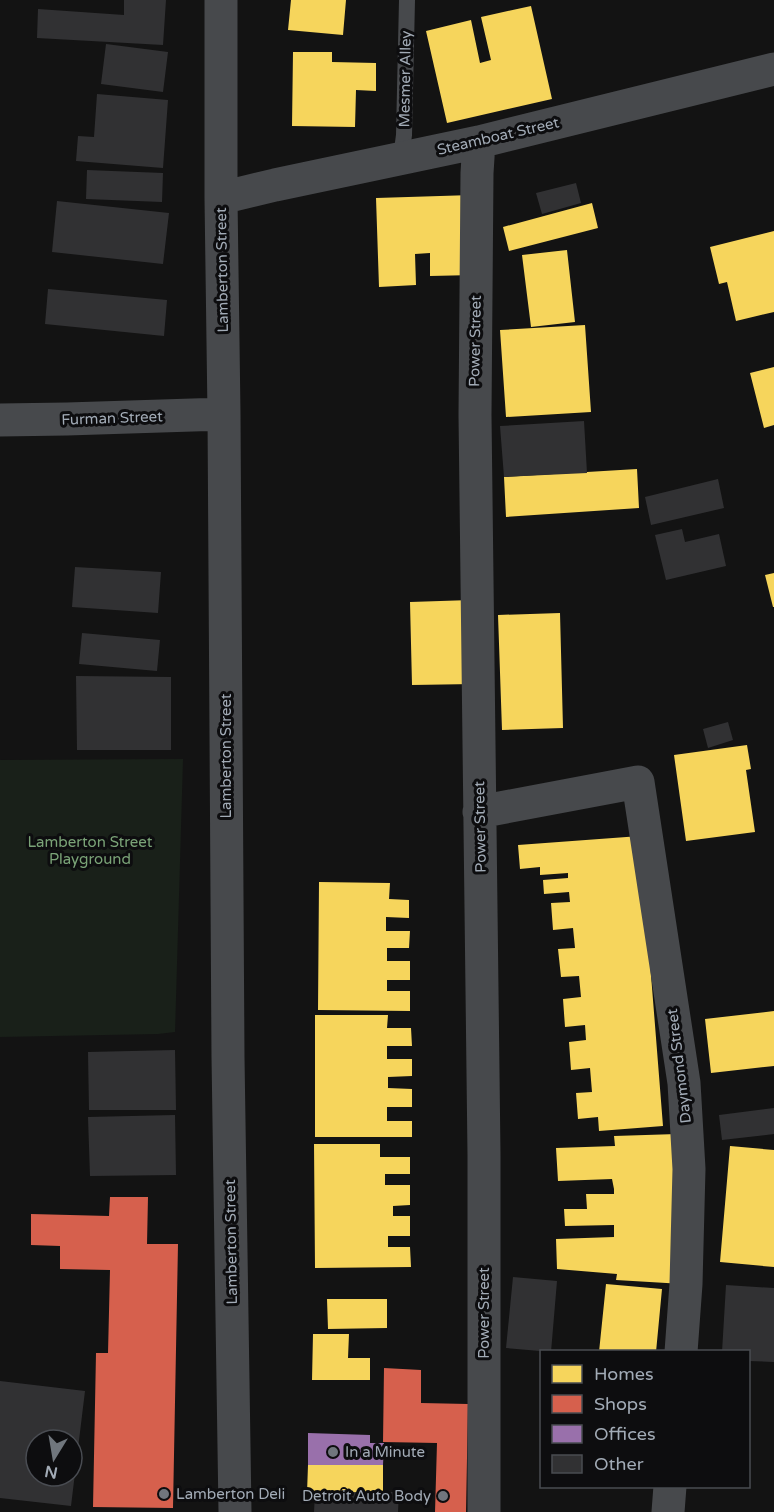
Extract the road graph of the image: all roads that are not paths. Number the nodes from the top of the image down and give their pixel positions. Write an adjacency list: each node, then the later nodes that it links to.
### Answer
1 (221, 0): 6 (street, Lamberton Street)
2 (407, 0): 5 (lane, Mesmer Alley)
3 (774, 69): 4 (street, Steamboat Street)
4 (479, 142): 5 (street, Steamboat Street); 9 (street, Power Street)
5 (401, 158): 6 (street, Steamboat Street)
6 (221, 198): 7 (street, Lamberton Street)
7 (224, 414): 8 (street, Furman Street); 12 (street, Lamberton Street)
8 (0, 420)
9 (479, 812): 10 (street, Daymond Street); 13 (street, Power Street)
10 (681, 1350)
11 (670, 1488): 14 (street)
12 (235, 1512)
13 (484, 1512)
14 (668, 1512)

